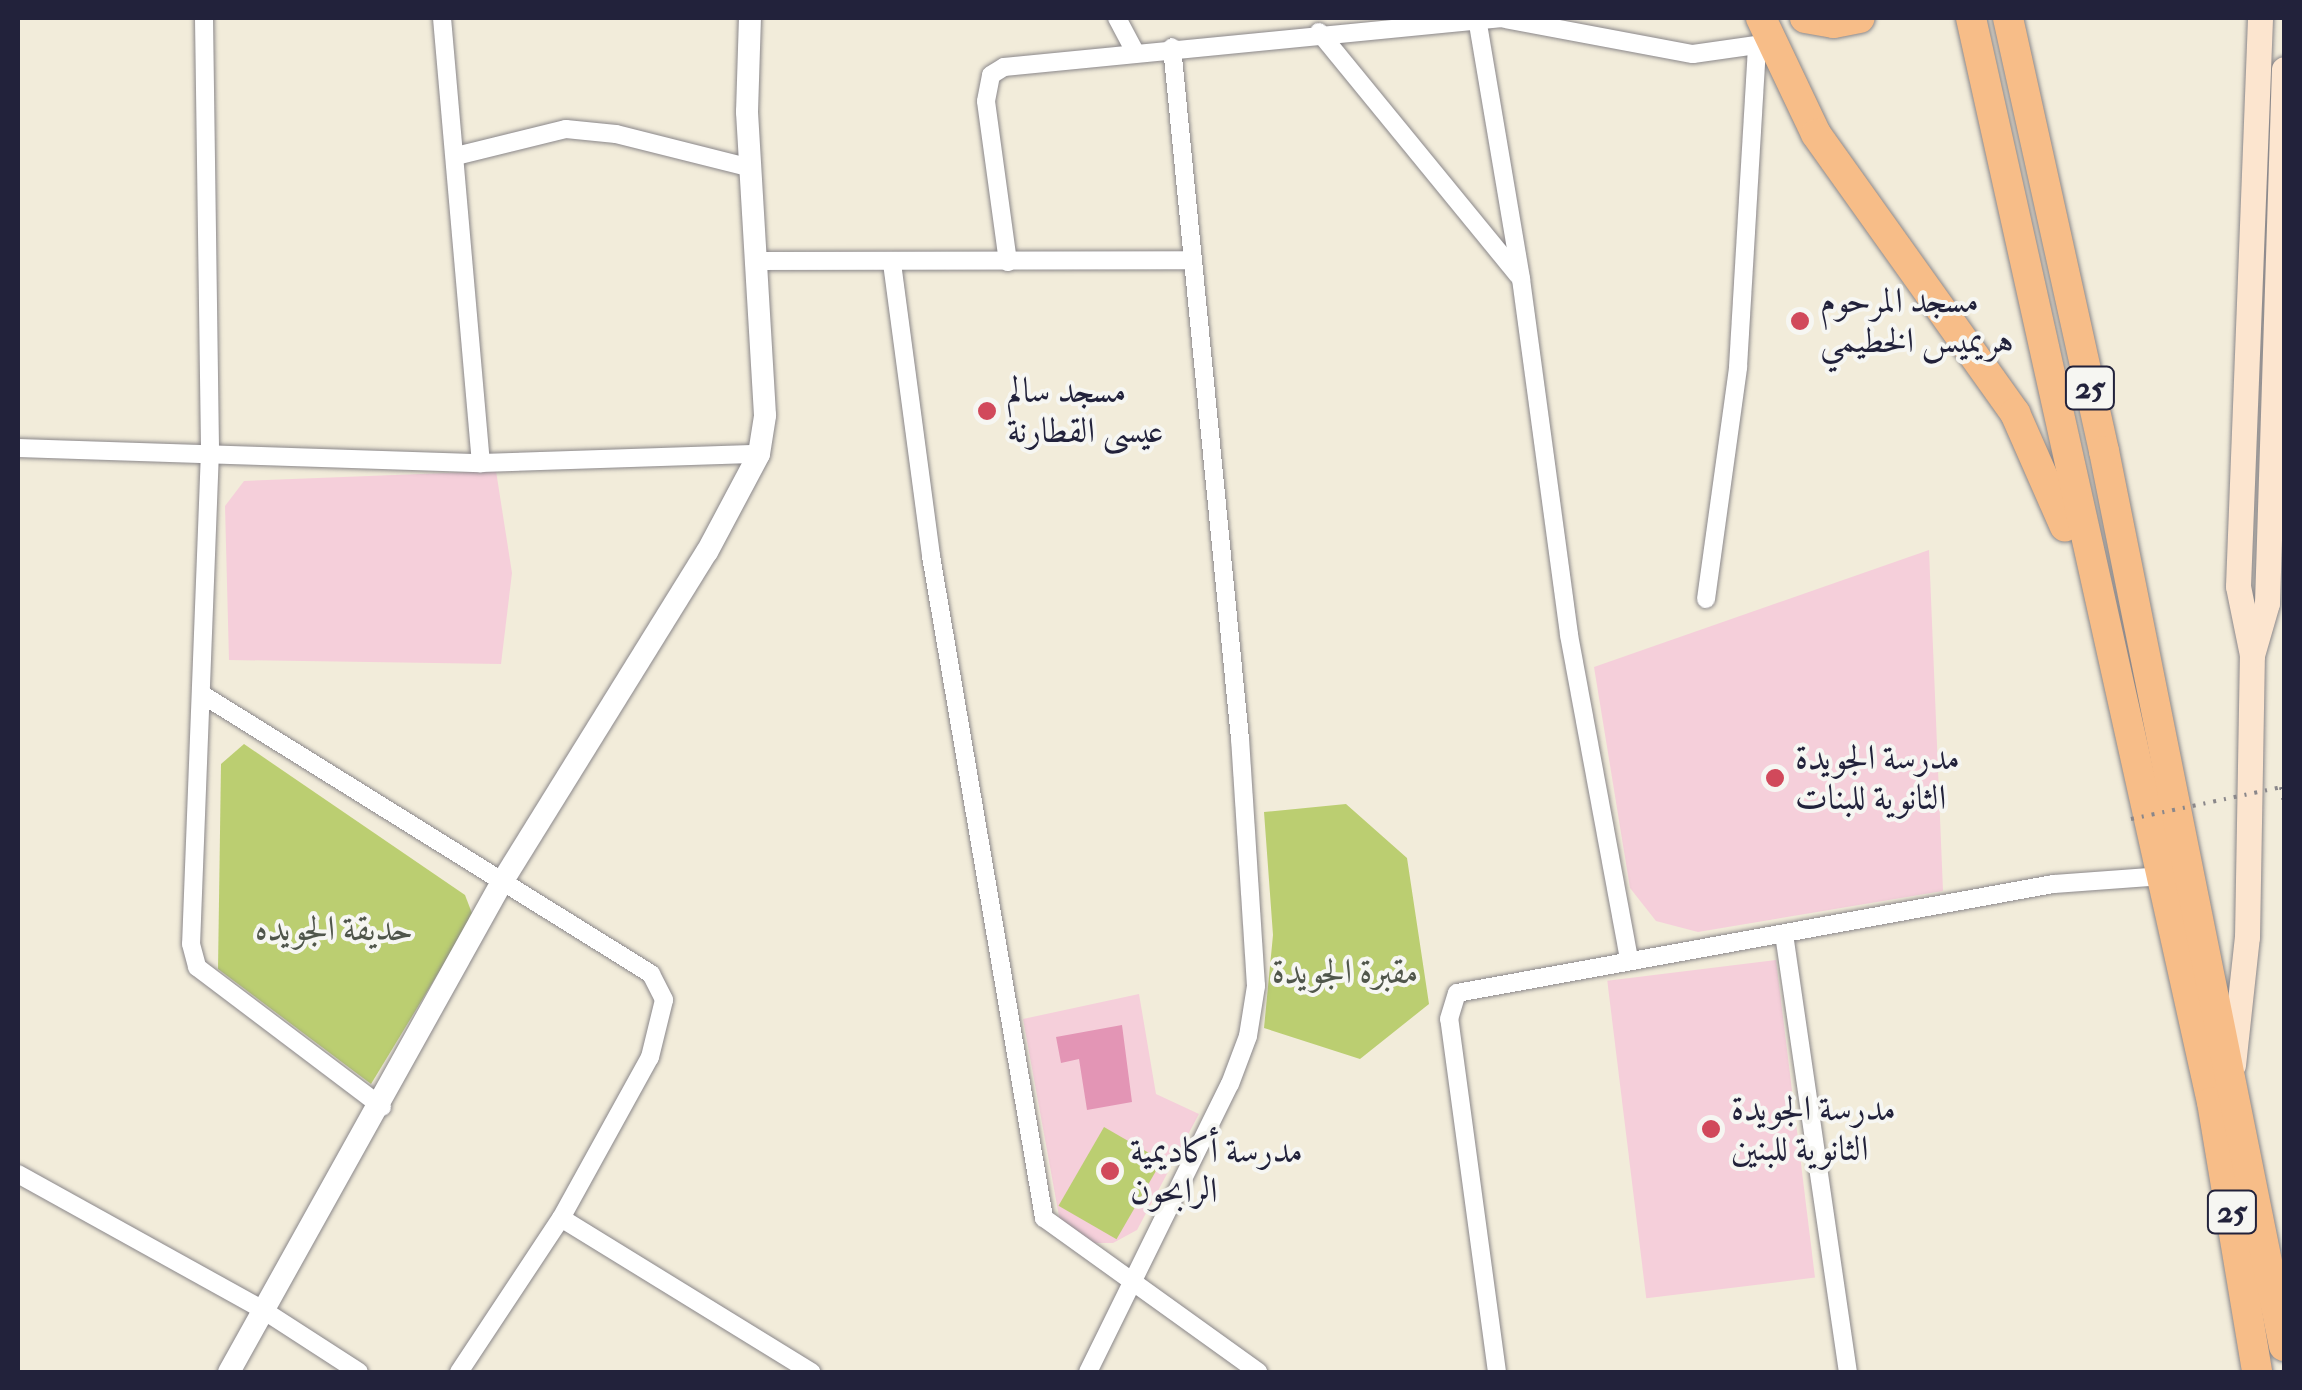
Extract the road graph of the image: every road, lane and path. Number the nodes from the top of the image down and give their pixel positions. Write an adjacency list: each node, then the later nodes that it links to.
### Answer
1 (204, 18): 25 (street)
2 (442, 18): 16 (street)
3 (750, 18): 18 (street)
4 (1117, 18): 14 (street)
5 (1477, 18): 11 (street); 12 (street); 23 (street)
6 (1804, 18): 7 (highway)
7 (1860, 18)
8 (1971, 18): 29 (highway, 25)
9 (2008, 18): 38 (highway, 25)
10 (2260, 18): 30 (main road)
11 (1318, 32): 13 (street); 23 (street)
12 (1763, 35): 28 (street); 29 (highway)
13 (1172, 47): 14 (street); 20 (street)
14 (1134, 50): 22 (street)
15 (2284, 69): 17 (main road)
16 (456, 156): 18 (street); 27 (street)
17 (2282, 157): 30 (main road)
18 (751, 168): 19 (street)
19 (760, 260): 21 (street); 26 (street)
20 (1188, 260): 22 (street); 42 (street)
21 (892, 262): 22 (street); 42 (street)
22 (1008, 262)
23 (1521, 279): 37 (street)
24 (18, 448): 25 (street)
25 (210, 452): 27 (street); 31 (street)
26 (760, 454): 27 (street); 35 (street)
27 (480, 463)
28 (1706, 599)
29 (2106, 644): 34 (highway, 25)
30 (2252, 655): 38 (main road)
31 (203, 695): 35 (street); 39 (street)
32 (2284, 802): 33 (path, bridge)
33 (2131, 819)
34 (2161, 876): 36 (street); 53 (highway, 25)
35 (502, 882): 39 (street); 41 (street)
36 (1784, 934): 37 (street); 52 (street)
37 (1629, 959): 51 (street)
38 (2231, 1080): 44 (highway, 25)
39 (382, 1107): 43 (street)
40 (20, 1183): 43 (street)
41 (561, 1218): 47 (street); 48 (street)
42 (1132, 1285): 49 (street); 50 (street)
43 (262, 1310): 45 (street); 46 (street)
44 (2284, 1346)
45 (229, 1372)
46 (359, 1372)
47 (459, 1372)
48 (812, 1372)
49 (1088, 1372)
50 (1258, 1372)
51 (1497, 1372)
52 (1848, 1372)
53 (2257, 1372)

